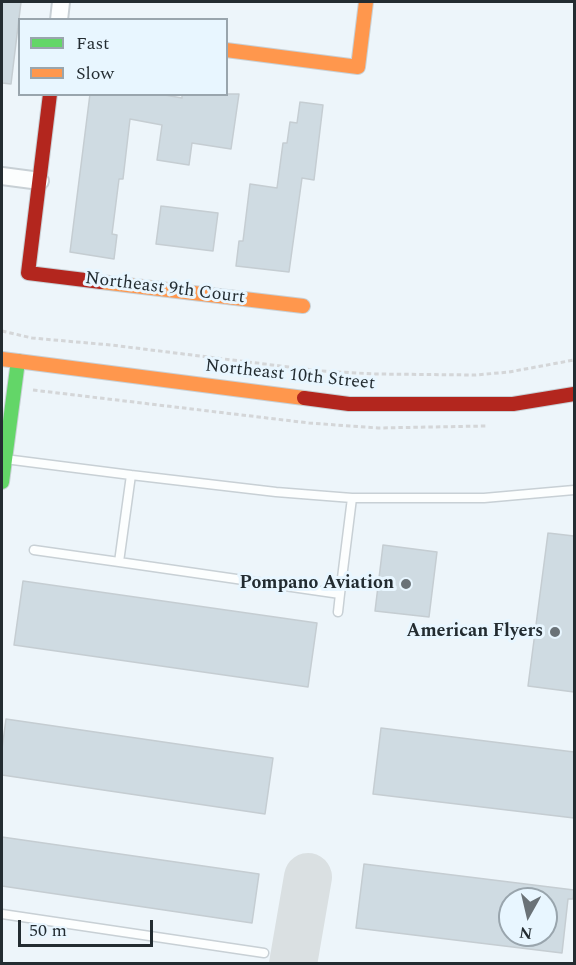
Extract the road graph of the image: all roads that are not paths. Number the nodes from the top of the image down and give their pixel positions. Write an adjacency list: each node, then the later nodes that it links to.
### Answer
1 (61, 2): 3 (street)
2 (366, 2): 4 (street)
3 (59, 18)
4 (228, 50)
5 (50, 96): 7 (street)
6 (2, 176): 7 (street)
7 (40, 181): 8 (street, Northeast 9th Court)
8 (303, 306)
9 (2, 359): 10 (street, Northeast 10th Street)
10 (18, 361): 11 (street, Northeast 10th Street); 12 (street)
11 (574, 394)
12 (3, 459): 13 (lane); 14 (street)
13 (131, 475): 16 (lane); 18 (lane)
14 (2, 482)
15 (574, 490): 16 (lane)
16 (352, 498): 19 (lane)
17 (34, 550): 18 (lane)
18 (118, 562): 19 (lane)
19 (340, 594): 20 (lane)
20 (338, 612)
21 (2, 914): 22 (lane)
22 (264, 953)

